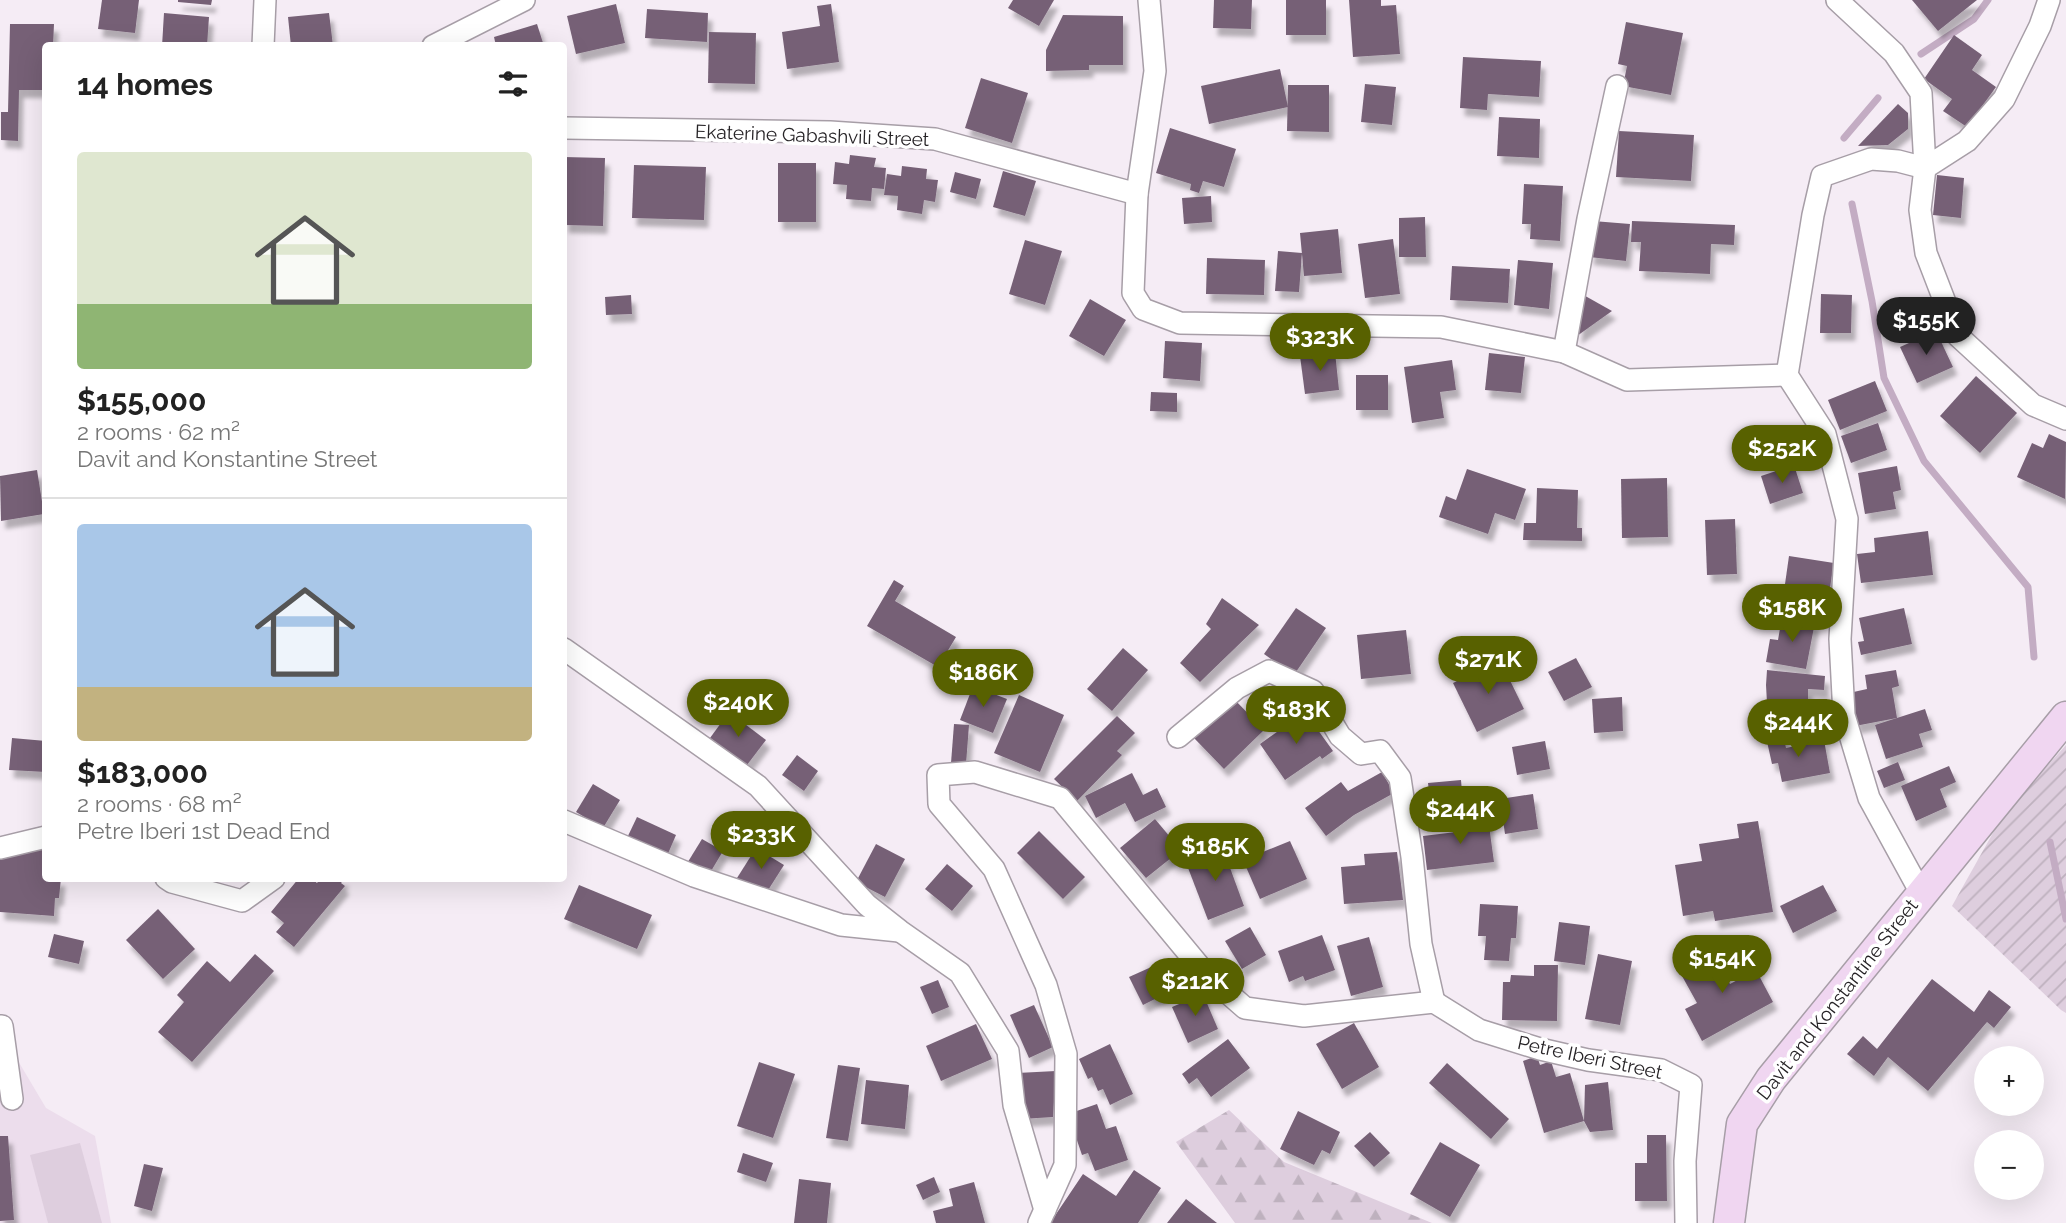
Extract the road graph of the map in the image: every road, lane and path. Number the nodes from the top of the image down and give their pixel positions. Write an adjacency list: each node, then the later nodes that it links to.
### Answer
1 (265, 0): 6 (street)
2 (524, 0): 7 (street)
3 (1149, 0): 11 (street)
4 (1837, 0): 10 (street)
5 (2049, 0): 10 (street)
6 (263, 42)
7 (441, 42)
8 (1617, 86): 12 (street)
9 (567, 128): 11 (street, Ekaterine Gabashvili Street)
10 (1925, 168): 13 (street); 14 (street)
11 (1137, 194): 12 (street)
12 (1564, 352): 13 (street)
13 (1787, 375): 23 (street, Davit and Konstantine Street)
14 (2066, 419)
15 (567, 651): 24 (street)
16 (2066, 717): 23 (main road)
17 (1178, 737): 25 (street)
18 (567, 822): 24 (street)
19 (42, 838): 20 (street)
20 (0, 848)
21 (172, 882): 22 (street)
22 (268, 882)
23 (1921, 893): 30 (main road, Davit and Konstantine Street)
24 (900, 931): 28 (street)
25 (1434, 1002): 28 (street); 29 (street, Petre Iberi Street)
26 (0, 1026): 27 (street)
27 (12, 1099)
28 (1042, 1216)
29 (1686, 1223)
30 (1729, 1223)

